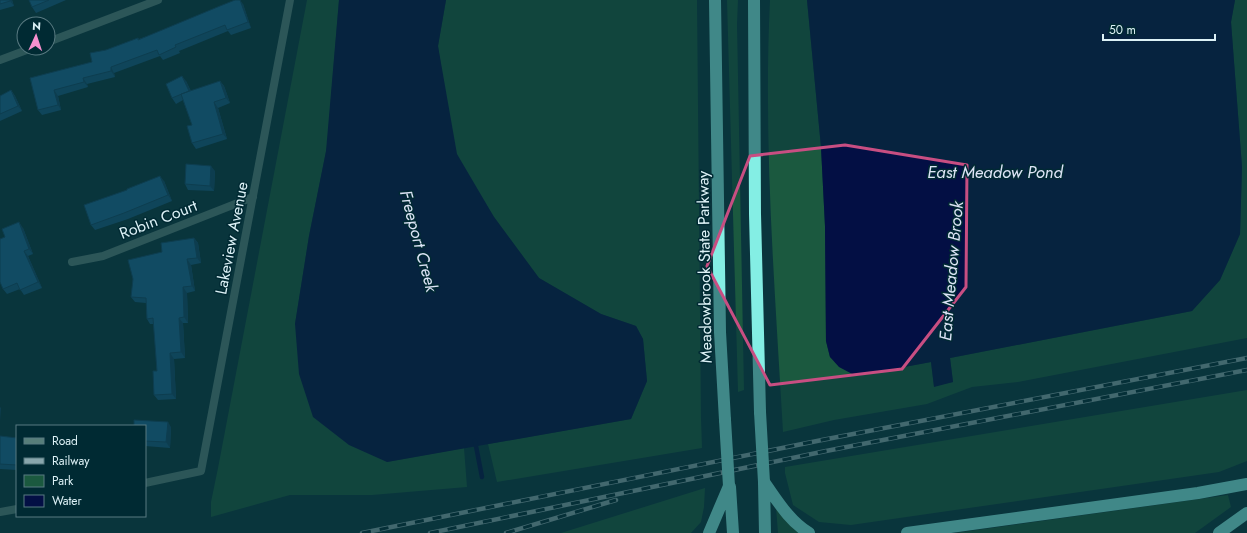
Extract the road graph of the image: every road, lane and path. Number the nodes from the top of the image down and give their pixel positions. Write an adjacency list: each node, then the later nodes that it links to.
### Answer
1 (156, 0): 5 (street)
2 (290, 0): 8 (street, Lakeview Avenue)
3 (715, 0): 13 (highway, Meadowbrook State Parkway, bridge)
4 (754, 0): 10 (highway, bridge)
5 (56, 39)
6 (16, 54): 7 (street)
7 (0, 60)
8 (253, 198): 9 (street, Robin Court); 11 (street, Lakeview Avenue)
9 (72, 262)
10 (764, 482): 19 (highway); 20 (highway)
11 (146, 483)
12 (1247, 484): 21 (highway)
13 (730, 486): 17 (highway); 18 (highway, Meadowbrook State Parkway)
14 (16, 508): 15 (street)
15 (0, 512)
16 (1247, 513): 22 (highway)
17 (709, 533)
18 (733, 533)
19 (765, 533)
20 (809, 533)
21 (907, 533)
22 (1219, 533)

